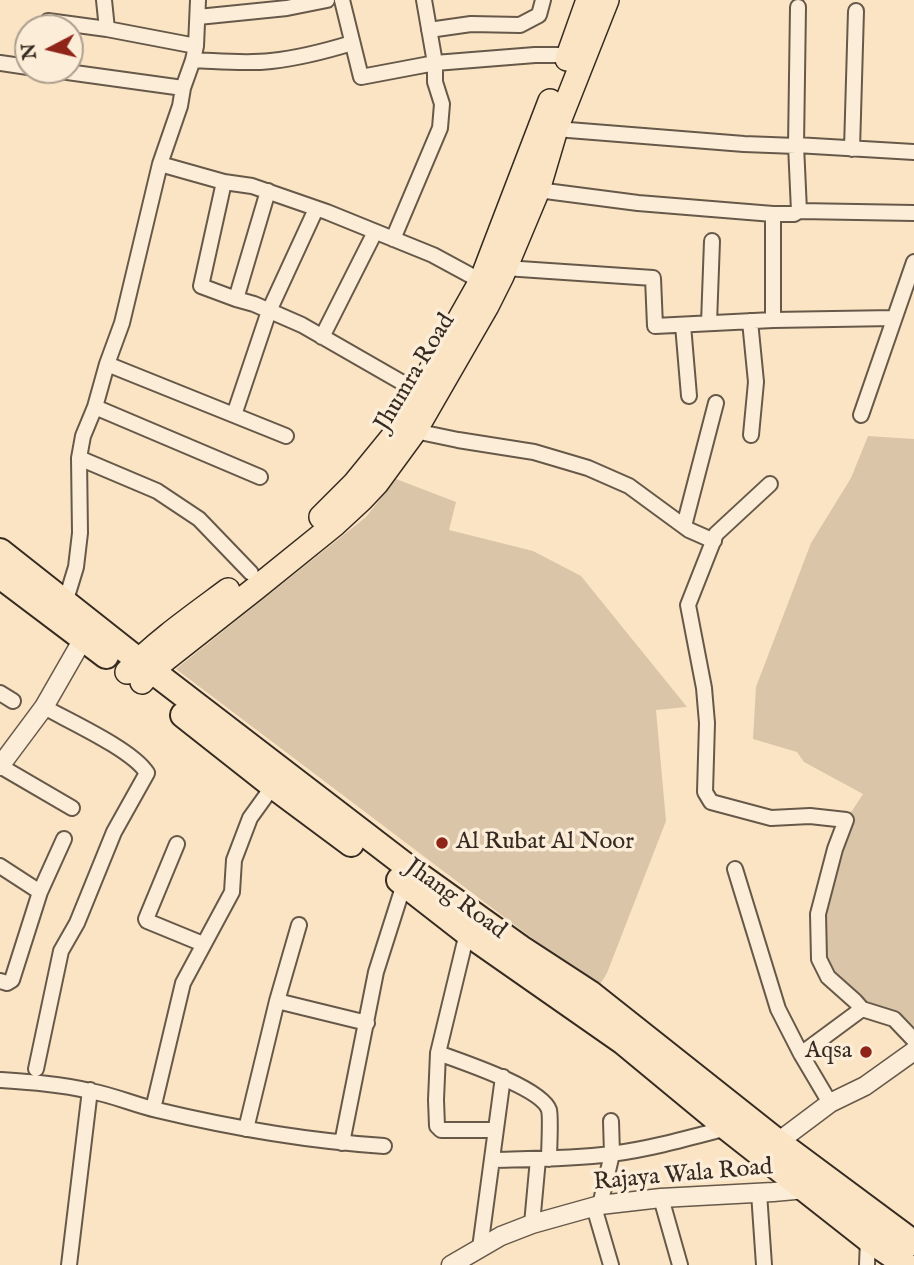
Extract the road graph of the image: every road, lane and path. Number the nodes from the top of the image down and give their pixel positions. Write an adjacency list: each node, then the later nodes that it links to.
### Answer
1 (104, 0): 13 (street)
2 (198, 0): 11 (street)
3 (327, 0): 11 (street)
4 (342, 0): 15 (street)
5 (424, 0): 14 (street)
6 (543, 0): 14 (street)
7 (588, 0): 17 (main road, Jhumra Road)
8 (607, 0): 21 (main road, Jhumra Road)
9 (798, 7): 22 (street)
10 (856, 11): 23 (street)
11 (198, 17): 16 (street)
12 (84, 26): 13 (street)
13 (107, 30): 16 (street)
14 (429, 30): 18 (street)
15 (352, 43): 16 (street); 18 (street)
16 (194, 53): 20 (street)
17 (568, 55): 18 (street); 38 (main road, Jhumra Road)
18 (435, 62): 34 (street)
19 (84, 74): 20 (street)
20 (183, 88): 25 (street)
21 (556, 129): 22 (street); 27 (main road, Jhumra Road)
22 (796, 146): 23 (street); 30 (street)
23 (852, 149): 24 (street)
24 (914, 152)
25 (160, 164): 26 (street); 47 (street)
26 (224, 182): 28 (street); 39 (street)
27 (538, 190): 31 (street); 37 (main road, Jhumra Road)
28 (268, 191): 29 (street); 39 (street)
29 (316, 209): 33 (street); 40 (street)
30 (799, 211): 31 (street); 32 (street)
31 (773, 214): 42 (street)
32 (914, 214)
33 (376, 232): 34 (street); 46 (street)
34 (393, 239): 38 (street)
35 (712, 241): 44 (street)
36 (914, 262): 41 (street)
37 (505, 268): 45 (street); 54 (main road, Jhumra Road)
38 (481, 281): 63 (main road, Jhumra Road)
39 (236, 299): 40 (street)
40 (269, 311): 46 (street); 52 (street)
41 (894, 318): 42 (street); 53 (street)
42 (773, 320): 43 (street)
43 (751, 321): 44 (street); 55 (street)
44 (709, 323): 45 (street)
45 (683, 325): 49 (street)
46 (322, 337): 48 (street)
47 (107, 364): 51 (street); 52 (street)
48 (403, 383)
49 (689, 396)
50 (716, 403): 60 (street)
51 (95, 407): 57 (street); 58 (street)
52 (234, 415): 56 (street)
53 (861, 415)
54 (415, 431): 60 (street); 67 (main road, Jhumra Road)
55 (751, 435)
56 (286, 436)
57 (79, 458): 63 (street); 65 (street)
58 (260, 477)
59 (770, 484): 61 (street)
60 (684, 526): 61 (street)
61 (714, 541): 84 (street)
62 (0, 551): 65 (highway, Jhang Road)
63 (251, 573): 67 (main road, Jhumra Road)
64 (0, 576): 66 (highway, Jhang Road)
65 (65, 603): 67 (highway, Jhang Road)
66 (83, 639): 67 (highway, Jhang Road); 68 (street)
67 (140, 671): 70 (highway, Jhang Road); 81 (highway, Jhang Road)
68 (44, 707): 69 (street); 90 (street)
69 (0, 766): 71 (street)
70 (274, 786): 76 (highway, Jhang Road); 80 (street)
71 (72, 808)
72 (64, 839): 77 (street)
73 (177, 844): 80 (street)
74 (0, 866): 77 (street)
75 (735, 869): 89 (street)
76 (404, 884): 79 (highway, Jhang Road); 85 (street)
77 (40, 892): 82 (street)
78 (299, 925): 83 (street)
79 (467, 933): 81 (highway, Jhang Road); 88 (street)
80 (203, 944): 95 (street)
81 (517, 956): 97 (highway, Jhang Road); 100 (highway, Jhang Road)
82 (0, 981)
83 (277, 1001): 85 (street); 98 (street)
84 (862, 1009): 86 (street); 89 (street)
85 (367, 1023): 101 (street)
86 (914, 1040)
87 (914, 1051): 94 (street)
88 (438, 1054): 91 (street); 99 (street)
89 (800, 1054): 94 (street)
90 (36, 1069)
91 (502, 1077): 99 (street); 104 (street)
92 (0, 1080): 93 (street)
93 (90, 1090): 95 (street); 114 (street)
94 (830, 1103): 100 (street)
95 (153, 1109): 98 (street)
96 (611, 1121): 103 (street)
97 (727, 1128): 103 (street); 106 (highway, Jhang Road)
98 (246, 1129): 101 (street)
99 (495, 1130): 105 (street)
100 (778, 1142): 112 (highway, Jhang Road)
101 (342, 1143): 102 (street)
102 (384, 1146)
103 (612, 1154): 104 (street); 109 (street)
104 (544, 1159): 105 (street); 110 (street)
105 (492, 1160): 113 (street)
106 (806, 1189): 107 (street, Rajaya Wala Road); 111 (highway, Jhang Road)
107 (759, 1193): 108 (street, Rajaya Wala Road); 118 (street)
108 (661, 1198): 109 (street, Rajaya Wala Road); 117 (street)
109 (597, 1206): 110 (street, Rajaya Wala Road); 116 (street)
110 (532, 1224): 113 (street, Rajaya Wala Road)
111 (868, 1239): 119 (street); 120 (highway, Jhang Road)
112 (914, 1243)
113 (480, 1248): 115 (street, Rajaya Wala Road)
114 (69, 1265)
115 (451, 1265)
116 (611, 1265)
117 (680, 1265)
118 (764, 1265)
119 (867, 1265)
120 (906, 1265)

